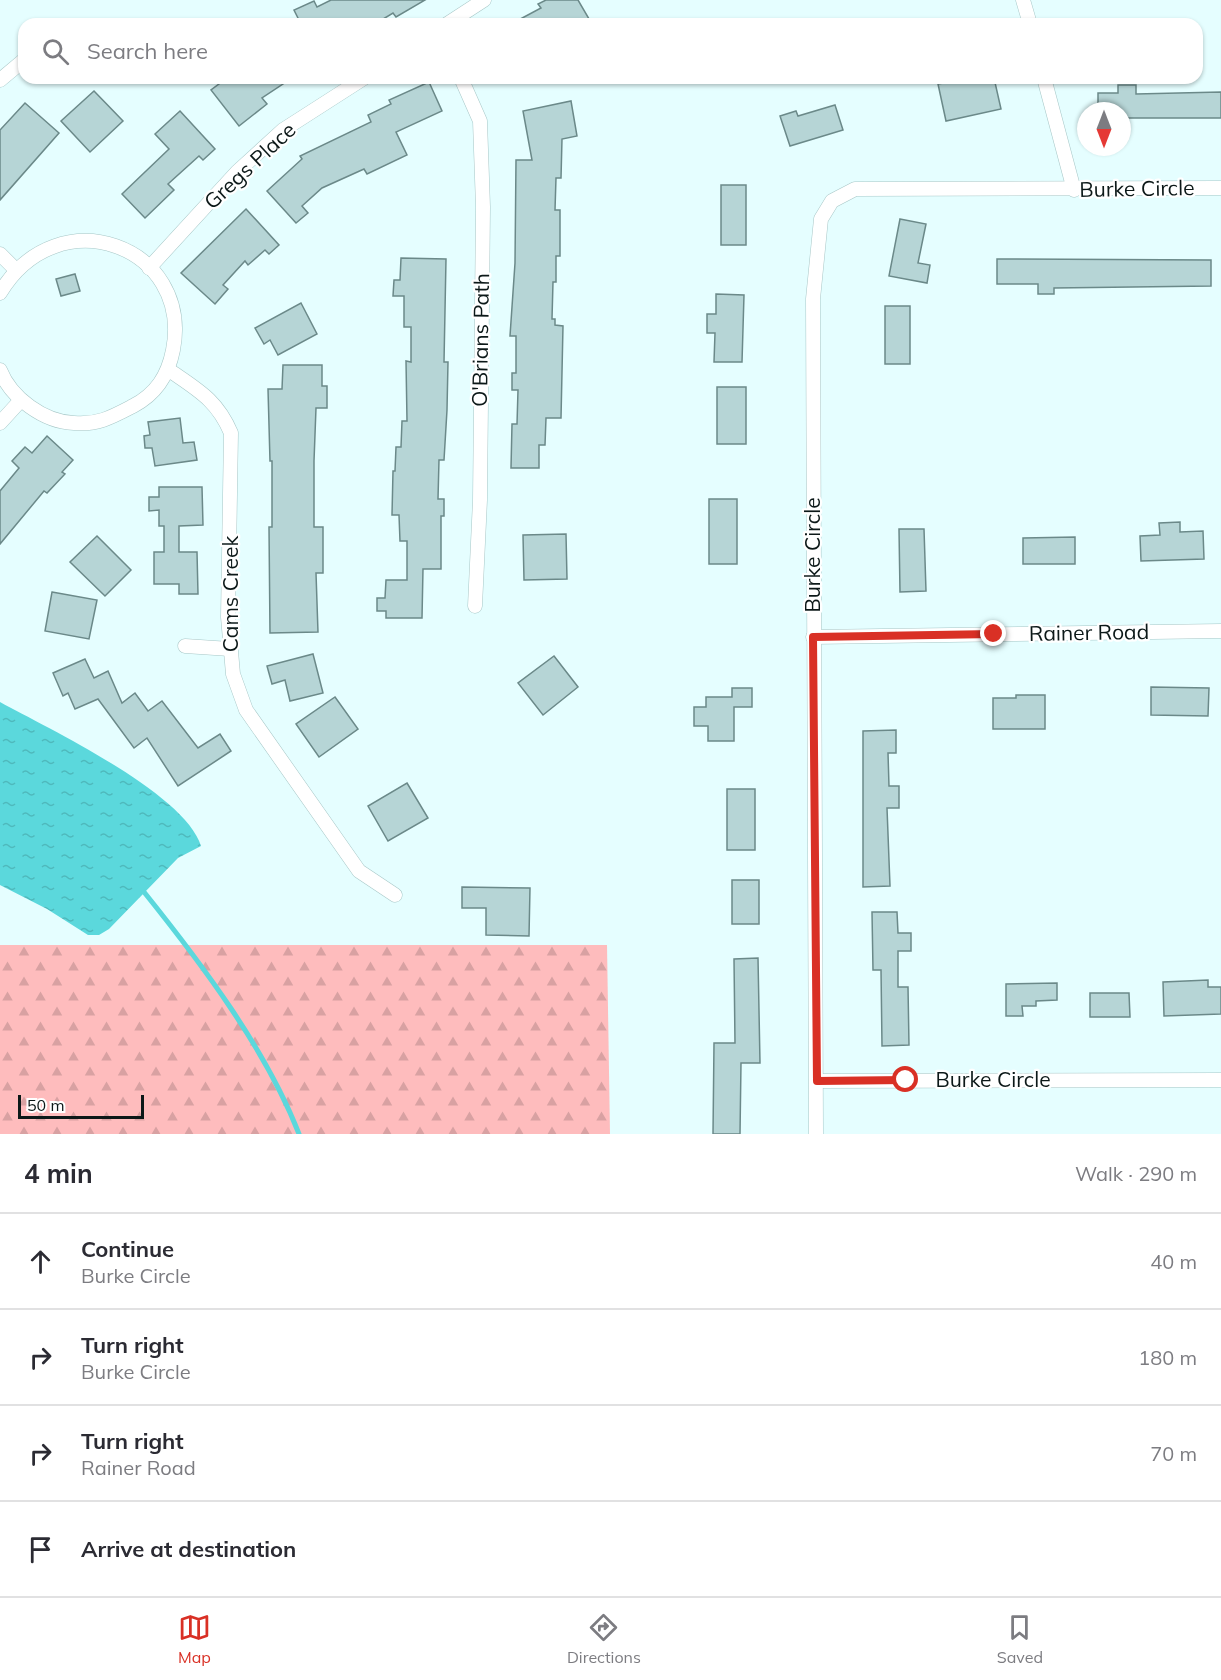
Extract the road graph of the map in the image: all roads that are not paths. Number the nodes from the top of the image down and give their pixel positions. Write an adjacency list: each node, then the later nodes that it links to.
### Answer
1 (484, 0): 3 (street)
2 (1023, 0): 4 (street)
3 (456, 18)
4 (1028, 18)
5 (18, 65): 6 (street)
6 (0, 80)
7 (355, 84): 13 (street, Gregs Place)
8 (464, 84): 20 (street, O'Brians Path)
9 (1046, 84): 11 (street)
10 (1221, 188): 11 (street, Burke Circle)
11 (1074, 190): 22 (street, Burke Circle)
12 (0, 254): 14 (street)
13 (149, 268): 14 (street); 17 (street)
14 (16, 270): 15 (street)
15 (0, 293)
16 (0, 370): 18 (street)
17 (169, 370): 18 (street); 24 (street, Cams Creek)
18 (21, 400): 19 (street)
19 (0, 423)
20 (475, 606)
21 (1221, 631): 22 (street, Rainer Road)
22 (813, 637): 27 (street, Burke Circle)
23 (185, 646): 24 (street)
24 (231, 649): 25 (street, Cams Creek)
25 (395, 895)
26 (1221, 1080): 27 (street, Burke Circle)
27 (817, 1081): 28 (street)
28 (816, 1134)

